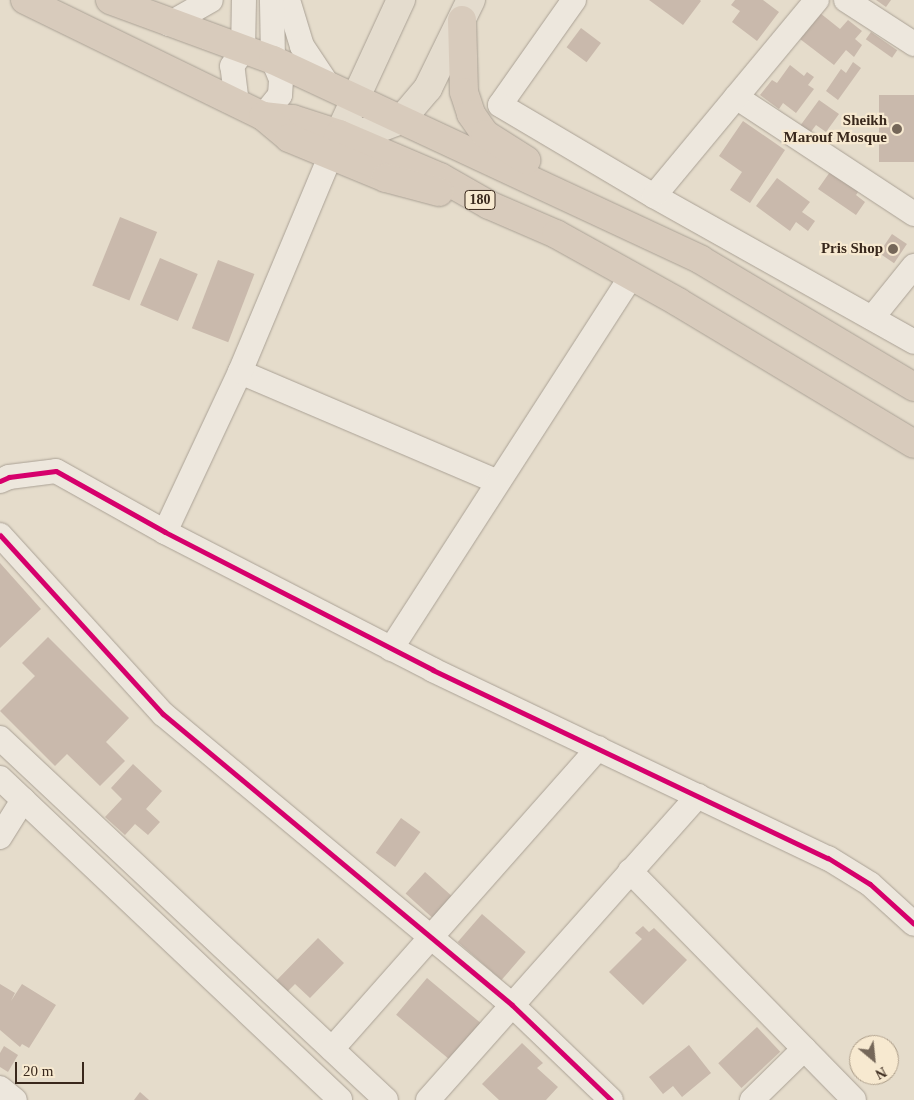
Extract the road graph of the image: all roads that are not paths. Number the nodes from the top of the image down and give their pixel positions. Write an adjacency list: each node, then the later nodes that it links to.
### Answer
1 (26, 0): 20 (highway, 180)
2 (110, 0): 13 (highway)
3 (138, 0): 13 (street)
4 (211, 0): 13 (street)
5 (244, 0): 15 (street)
6 (272, 0): 16 (street)
7 (288, 0): 17 (street)
8 (401, 0): 19 (main road)
9 (574, 0): 24 (street)
10 (817, 0): 18 (street)
11 (846, 0): 14 (street)
12 (467, 10): 22 (main road); 26 (highway)
13 (169, 24): 15 (highway)
14 (914, 44)
15 (243, 52): 16 (highway); 20 (street)
16 (272, 60): 17 (highway); 21 (street)
17 (328, 85): 19 (highway)
18 (736, 97): 24 (street); 25 (street)
19 (356, 98): 22 (highway); 23 (main road)
20 (237, 104): 21 (highway, 180)
21 (263, 116): 23 (highway, 180)
22 (402, 120): 23 (main road); 26 (highway)
23 (335, 145): 28 (highway, 180); 31 (street)
24 (654, 196): 29 (street)
25 (914, 214)
26 (662, 242): 32 (highway)
27 (914, 266): 29 (street)
28 (631, 276): 33 (highway, 180); 35 (street)
29 (872, 318): 30 (street)
30 (914, 342)
31 (240, 372): 35 (street); 36 (street)
32 (914, 387)
33 (914, 444)
34 (0, 481): 36 (street)
35 (498, 482): 38 (street)
36 (165, 532): 38 (street)
37 (0, 535): 47 (street)
38 (391, 648): 40 (street)
39 (0, 738): 48 (street)
40 (598, 748): 42 (street); 47 (street)
41 (0, 778): 43 (street)
42 (698, 796): 45 (street); 46 (street)
43 (23, 800): 44 (street); 49 (street)
44 (0, 837)
45 (630, 871): 50 (street); 52 (street)
46 (914, 924)
47 (431, 937): 50 (street); 51 (street)
48 (240, 962): 49 (street); 51 (street)
49 (219, 984): 55 (street)
50 (512, 1005): 57 (street); 58 (street)
51 (332, 1049): 56 (street)
52 (804, 1050): 59 (street); 60 (street)
53 (0, 1088): 54 (street)
54 (15, 1100)
55 (340, 1100)
56 (386, 1100)
57 (428, 1100)
58 (611, 1100)
59 (752, 1100)
60 (854, 1100)

